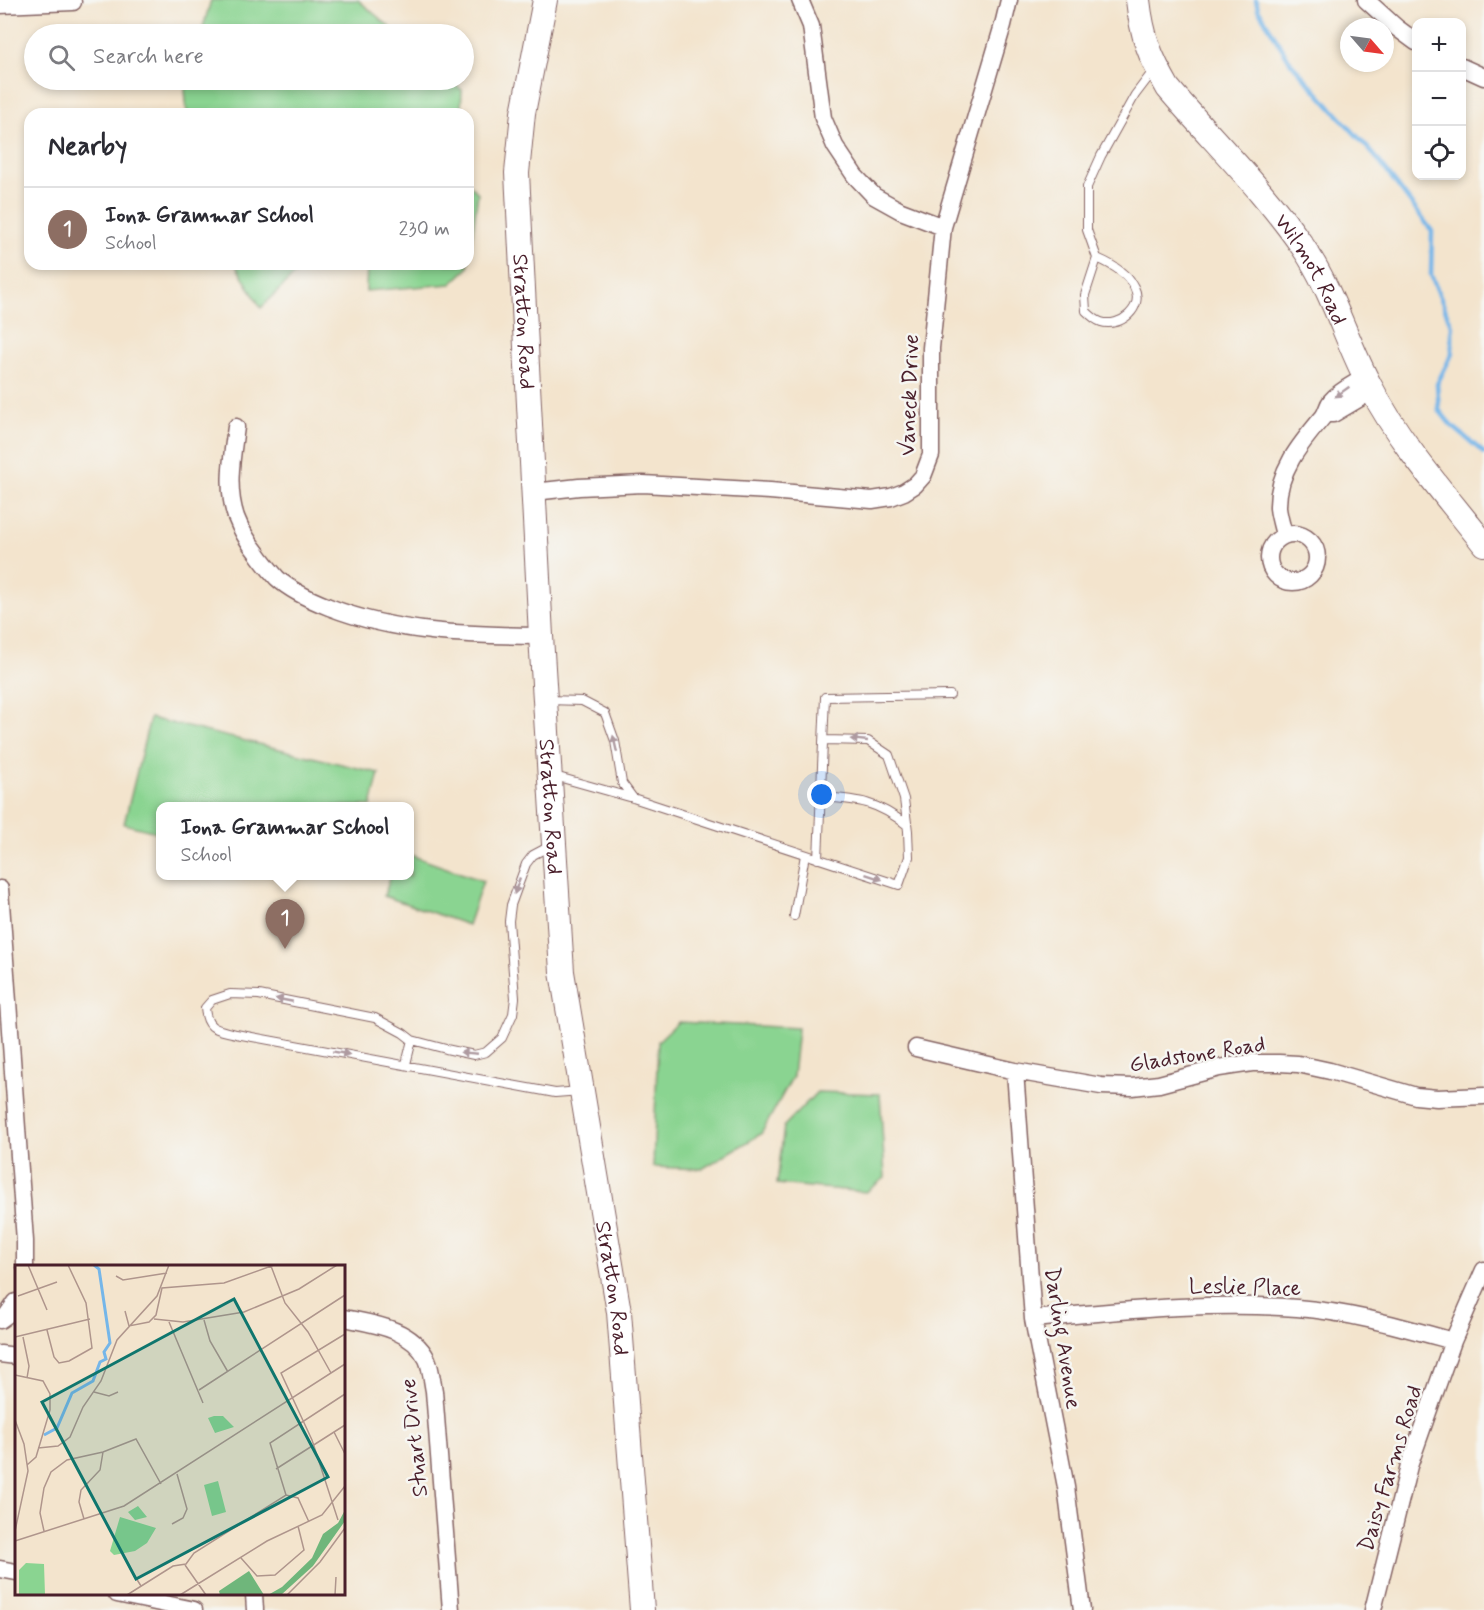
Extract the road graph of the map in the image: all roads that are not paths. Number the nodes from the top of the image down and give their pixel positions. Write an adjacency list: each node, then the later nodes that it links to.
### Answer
1 (545, 0): 16 (street, Stratton Road)
2 (800, 0): 12 (street)
3 (1009, 0): 12 (street, Vaneck Drive)
4 (1138, 0): 9 (street, Wilmot Road)
5 (1366, 0): 8 (street)
6 (73, 2): 7 (street)
7 (0, 5)
8 (1412, 39)
9 (1156, 68): 13 (lane); 14 (street, Wilmot Road)
10 (1466, 69): 11 (street)
11 (1484, 77)
12 (943, 227): 16 (street, Vaneck Drive)
13 (1098, 258): 13 (lane)
14 (1369, 384): 17 (street); 18 (street, Wilmot Road)
15 (236, 427): 19 (street)
16 (534, 492): 19 (street, Stratton Road)
17 (1284, 535)
18 (1484, 544)
19 (541, 636): 21 (street, Stratton Road)
20 (950, 695): 22 (lane)
21 (545, 700): 23 (street, Stratton Road); 25 (lane, one-way to 21)
22 (824, 740): 24 (lane); 26 (lane, one-way to 22)
23 (549, 774): 25 (lane); 27 (street, Stratton Road)
24 (821, 797): 26 (lane); 29 (lane)
25 (633, 798): 28 (lane)
26 (908, 825): 29 (lane, one-way to 26)
27 (553, 844): 32 (lane, one-way to 32); 36 (street, Stratton Road)
28 (805, 855): 29 (lane); 31 (lane)
29 (818, 860)
30 (0, 889): 38 (street)
31 (794, 916)
32 (412, 1040): 34 (lane); 34 (lane, one-way to 34)
33 (916, 1048): 35 (street, Gladstone Road)
34 (406, 1065): 36 (lane)
35 (1015, 1071): 37 (street, Gladstone Road); 42 (street, Darling Avenue)
36 (582, 1091): 54 (street, Stratton Road)
37 (1484, 1095)
38 (25, 1265)
39 (1484, 1270): 44 (street, Daisy Farms Road)
40 (15, 1303): 43 (street)
41 (345, 1318): 53 (street, Stuart Drive)
42 (1034, 1319): 44 (street, Leslie Place); 55 (street, Darling Avenue)
43 (0, 1320)
44 (1453, 1341): 56 (street, Daisy Farms Road)
45 (0, 1354): 46 (street)
46 (15, 1356)
47 (0, 1569): 48 (street)
48 (15, 1572)
49 (126, 1595): 51 (street)
50 (254, 1595): 52 (street)
51 (194, 1610)
52 (255, 1610)
53 (451, 1610)
54 (642, 1610)
55 (1082, 1610)
56 (1373, 1610)

